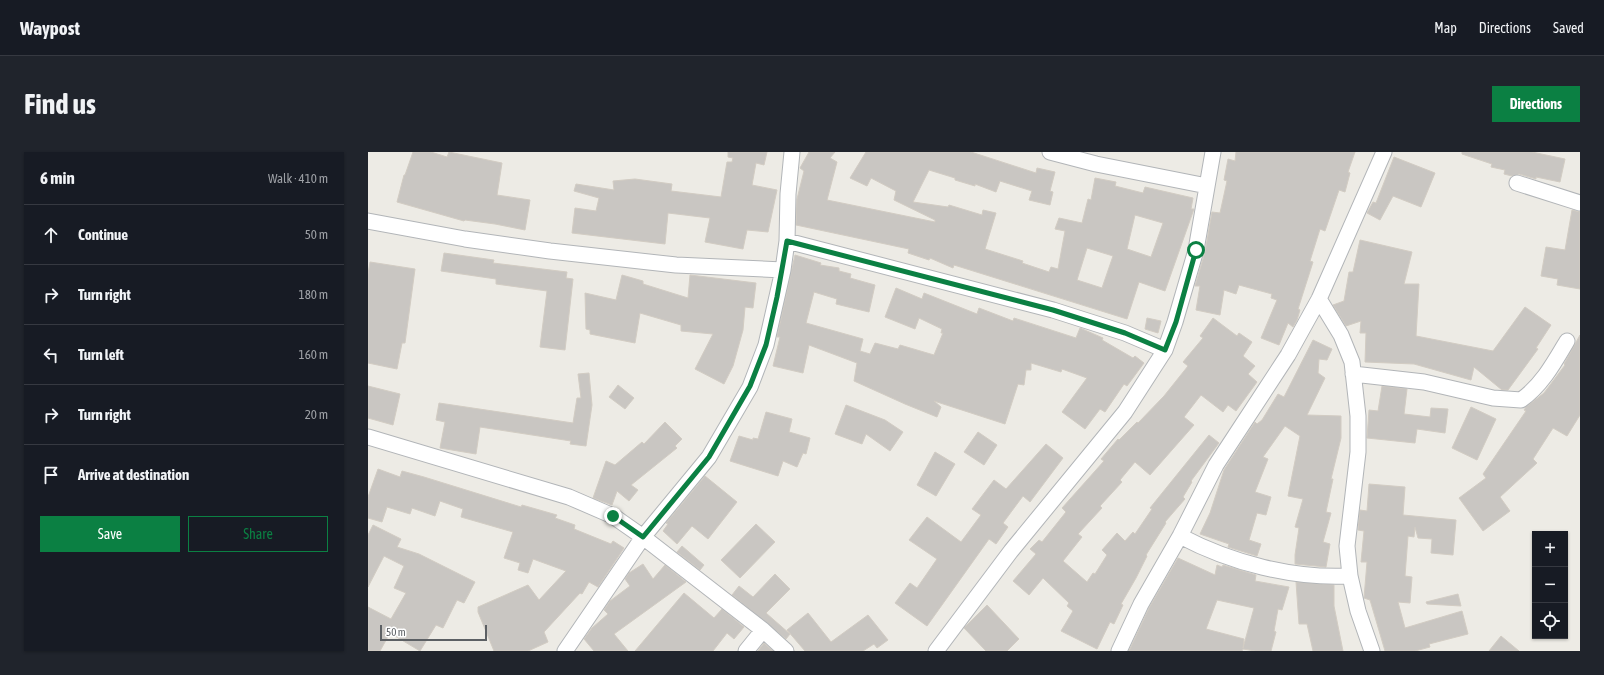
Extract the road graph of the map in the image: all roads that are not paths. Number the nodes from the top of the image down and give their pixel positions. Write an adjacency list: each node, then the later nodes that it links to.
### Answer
1 (792, 152): 9 (street)
2 (1050, 152): 6 (street)
3 (1213, 152): 6 (street)
4 (1384, 152): 11 (street)
5 (1517, 184): 7 (street)
6 (1207, 186): 13 (street)
7 (1580, 202)
8 (368, 221): 10 (street)
9 (787, 241): 10 (street); 13 (street)
10 (783, 270): 17 (street)
11 (1319, 299): 14 (street); 16 (street)
12 (1567, 341): 14 (street)
13 (1165, 350): 23 (street)
14 (1353, 374): 18 (street)
15 (368, 437): 17 (street)
16 (1180, 536): 18 (street); 24 (street)
17 (643, 537): 19 (street); 20 (street)
18 (1350, 576): 25 (street)
19 (763, 630): 21 (street); 22 (street)
20 (565, 651)
21 (746, 651)
22 (786, 651)
23 (936, 651)
24 (1119, 651)
25 (1372, 651)

